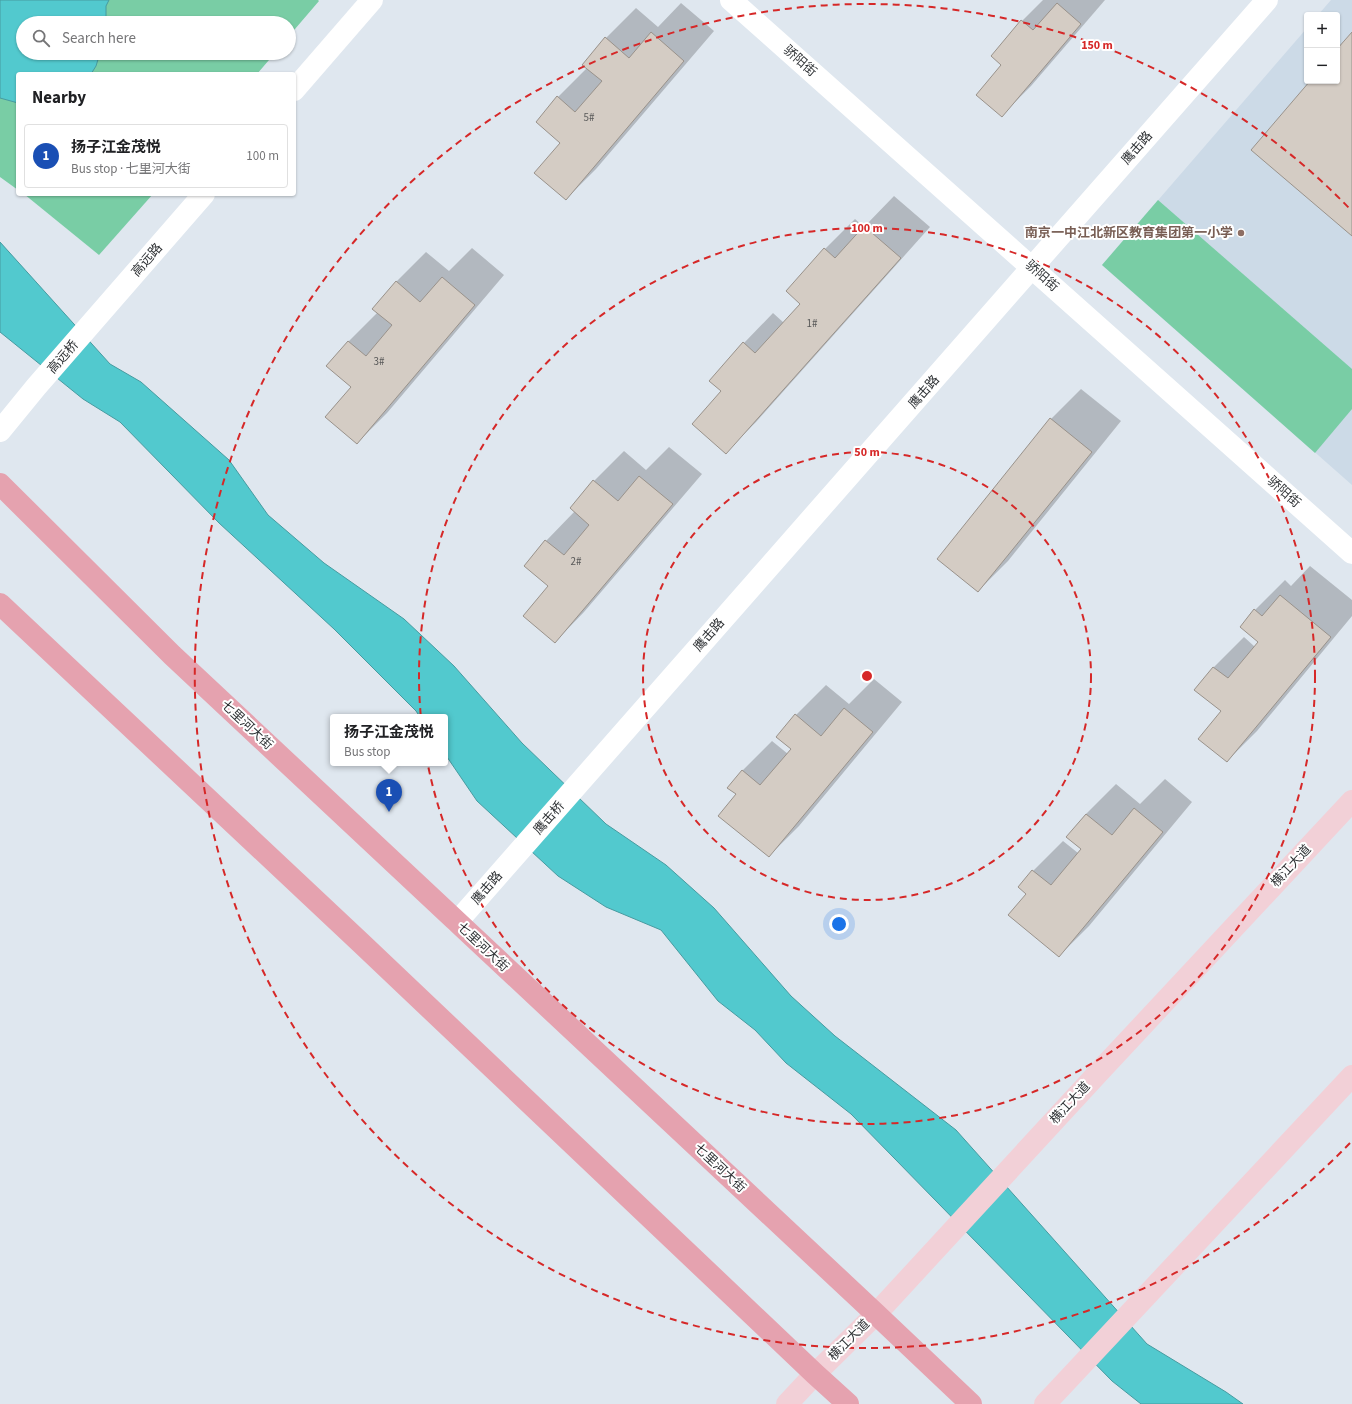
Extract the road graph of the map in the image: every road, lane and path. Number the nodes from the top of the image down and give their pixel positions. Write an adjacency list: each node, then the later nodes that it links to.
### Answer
1 (372, 0): 4 (street)
2 (731, 0): 6 (street, 骄阳街)
3 (1267, 0): 6 (street, 鹰击路)
4 (296, 88)
5 (202, 196): 7 (street, 高远路)
6 (1032, 268): 10 (street, 骄阳街); 12 (street, 鹰击路)
7 (90, 326): 8 (street, 高远桥)
8 (0, 431)
9 (0, 484): 15 (main road, 七里河大街)
10 (1352, 552)
11 (0, 604): 18 (main road)
12 (579, 783): 14 (street, 鹰击桥)
13 (1352, 801): 17 (main road, 横江大道)
14 (518, 853): 15 (street, 鹰击路)
15 (456, 922): 17 (main road, 七里河大街)
16 (1352, 1076): 19 (main road)
17 (876, 1314): 18 (main road, 横江大道); 22 (main road, 七里河大街)
18 (815, 1374): 20 (main road, 横江大道); 21 (main road)
19 (1052, 1397)
20 (787, 1404)
21 (848, 1404)
22 (971, 1404)

